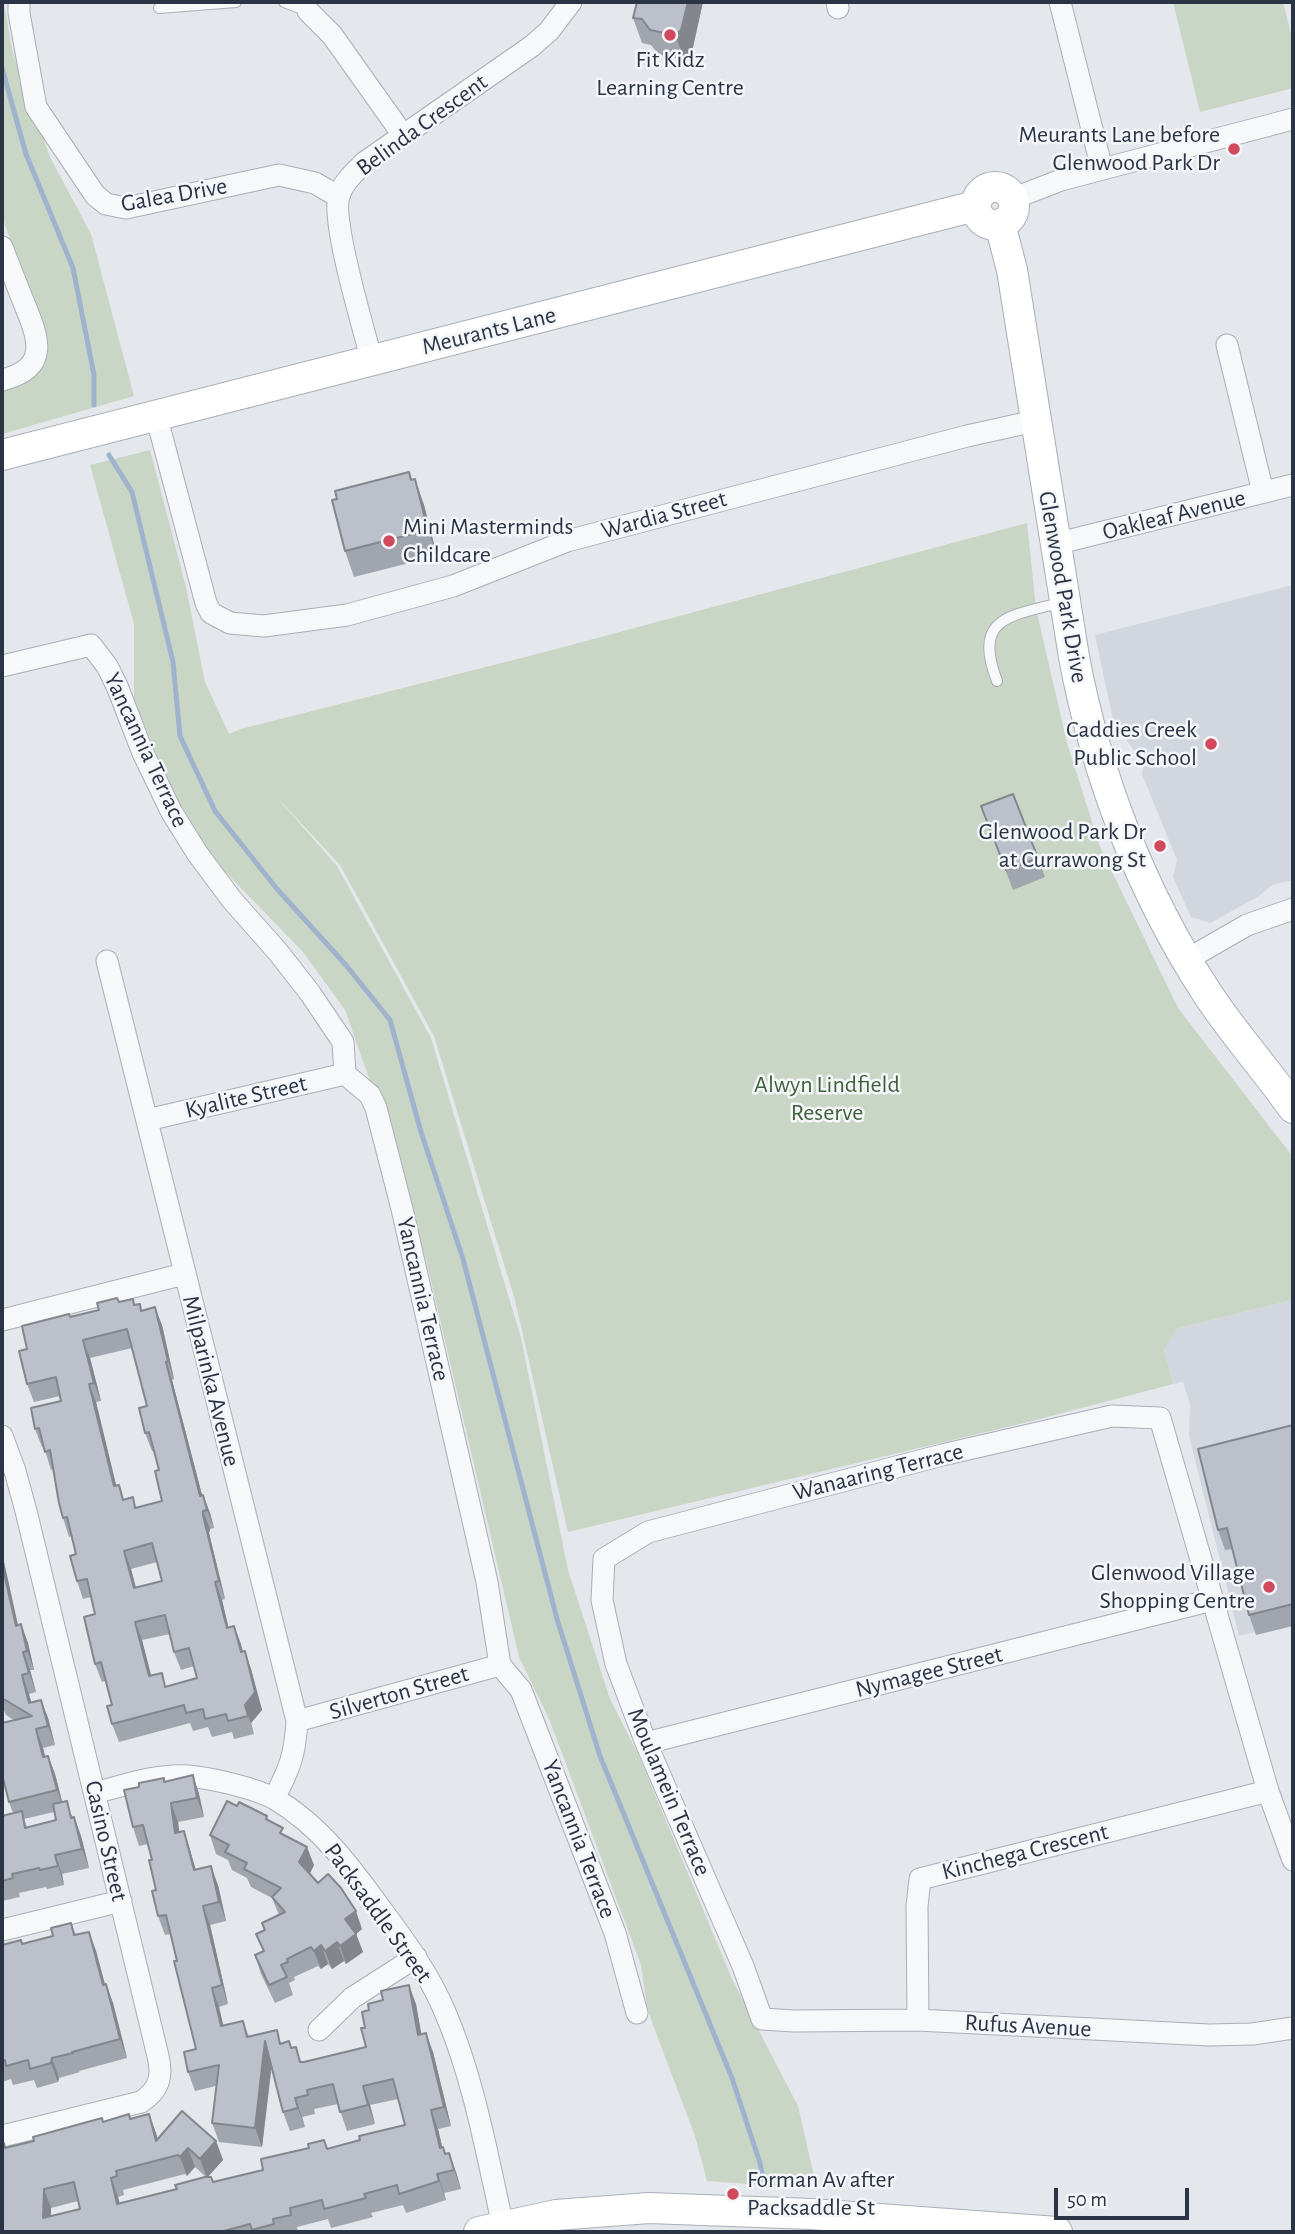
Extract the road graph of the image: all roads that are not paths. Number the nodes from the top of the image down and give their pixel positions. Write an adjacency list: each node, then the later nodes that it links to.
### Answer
1 (19, 2): 11 (street, Galea Drive)
2 (236, 2): 6 (lane)
3 (284, 2): 7 (lane)
4 (571, 2): 9 (street, Belinda Crescent)
5 (1060, 2): 10 (street)
6 (159, 8)
7 (308, 11): 9 (street)
8 (1293, 119): 10 (street)
9 (403, 135): 11 (street, Belinda Crescent)
10 (1102, 169): 12 (street)
11 (339, 197): 15 (street, Belinda Crescent)
12 (1006, 212): 15 (street, Meurants Lane); 18 (street, Glenwood Park Drive)
13 (2, 247): 16 (street)
14 (1227, 345): 21 (street)
15 (372, 361): 17 (street, Meurants Lane)
16 (2, 380)
17 (156, 415): 18 (street, Wardia Street); 19 (street, Meurants Lane)
18 (1035, 421): 22 (street, Glenwood Park Drive)
19 (2, 455)
20 (1293, 485): 21 (street, Oakleaf Avenue)
21 (1263, 492): 22 (street, Oakleaf Avenue)
22 (1055, 544): 23 (street, Glenwood Park Drive)
23 (1065, 602): 25 (lane); 27 (street, Glenwood Park Drive)
24 (2, 666): 29 (street, Yancannia Terrace)
25 (997, 681)
26 (1293, 909): 27 (street)
27 (1186, 960): 30 (street, Glenwood Park Drive)
28 (107, 961): 31 (street, Milparinka Avenue)
29 (345, 1074): 31 (street, Kyalite Street); 37 (street, Yancannia Terrace)
30 (1293, 1108)
31 (147, 1120): 32 (street, Milparinka Avenue)
32 (184, 1273): 33 (street); 38 (street, Milparinka Avenue)
33 (2, 1320)
34 (2, 1436): 41 (street, Casino Street)
35 (604, 1559): 36 (street, Wanaaring Terrace); 39 (street, Moulamein Terrace)
36 (1212, 1600): 39 (street, Nymagee Street); 40 (street)
37 (500, 1665): 38 (street, Silverton Street); 47 (street, Yancannia Terrace)
38 (297, 1721): 42 (street, Milparinka Avenue)
39 (646, 1743): 48 (street, Moulamein Terrace)
40 (1268, 1791): 43 (street); 49 (street, Kinchega Crescent)
41 (95, 1793): 42 (street, Packsaddle Street); 44 (street, Casino Street)
42 (274, 1798): 46 (street, Packsaddle Street)
43 (1293, 1860)
44 (121, 1902): 45 (street); 52 (street, Casino Street)
45 (2, 1930)
46 (416, 1957): 51 (street); 53 (street, Packsaddle Street)
47 (637, 2013)
48 (762, 2019): 49 (street, Rufus Avenue)
49 (918, 2020): 50 (street, Rufus Avenue)
50 (1293, 2028)
51 (319, 2030)
52 (2, 2136)
53 (491, 2229): 54 (street)
54 (1057, 2232)

